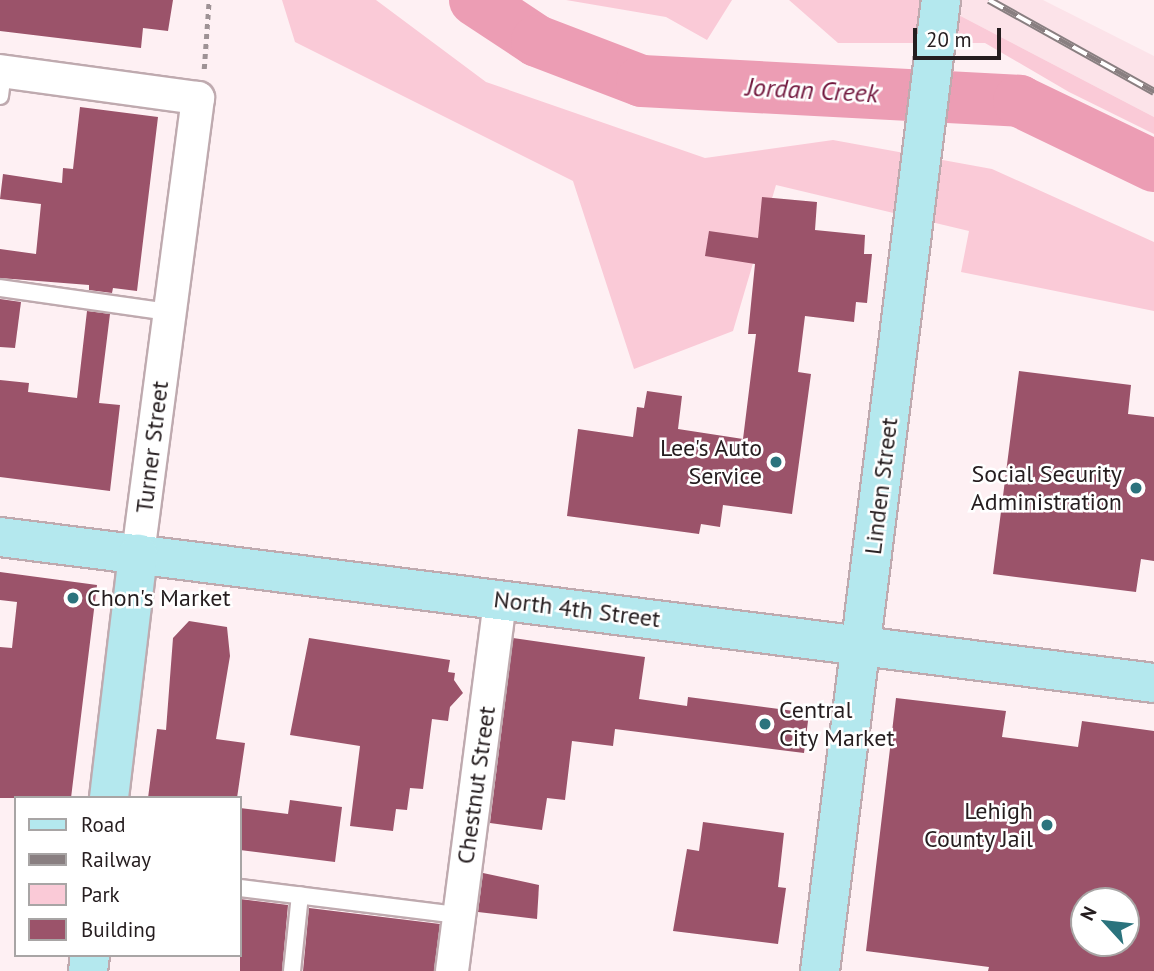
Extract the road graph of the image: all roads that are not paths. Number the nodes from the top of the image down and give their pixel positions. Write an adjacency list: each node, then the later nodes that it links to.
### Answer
1 (941, 0): 8 (street, Linden Street)
2 (1, 80): 4 (street, Turner Street)
3 (0, 288): 4 (lane)
4 (169, 312): 6 (street, Turner Street)
5 (0, 537): 6 (street, North 4th Street)
6 (138, 554): 7 (street, North 4th Street); 10 (street, Turner Street)
7 (500, 599): 8 (street, North 4th Street); 13 (street, Chestnut Street)
8 (861, 644): 9 (street, North 4th Street); 16 (street, Linden Street)
9 (1154, 683)
10 (109, 796)
11 (242, 888): 12 (lane)
12 (300, 895): 13 (lane); 14 (lane)
13 (458, 915): 15 (street, Chestnut Street)
14 (292, 971)
15 (452, 971)
16 (820, 971)

